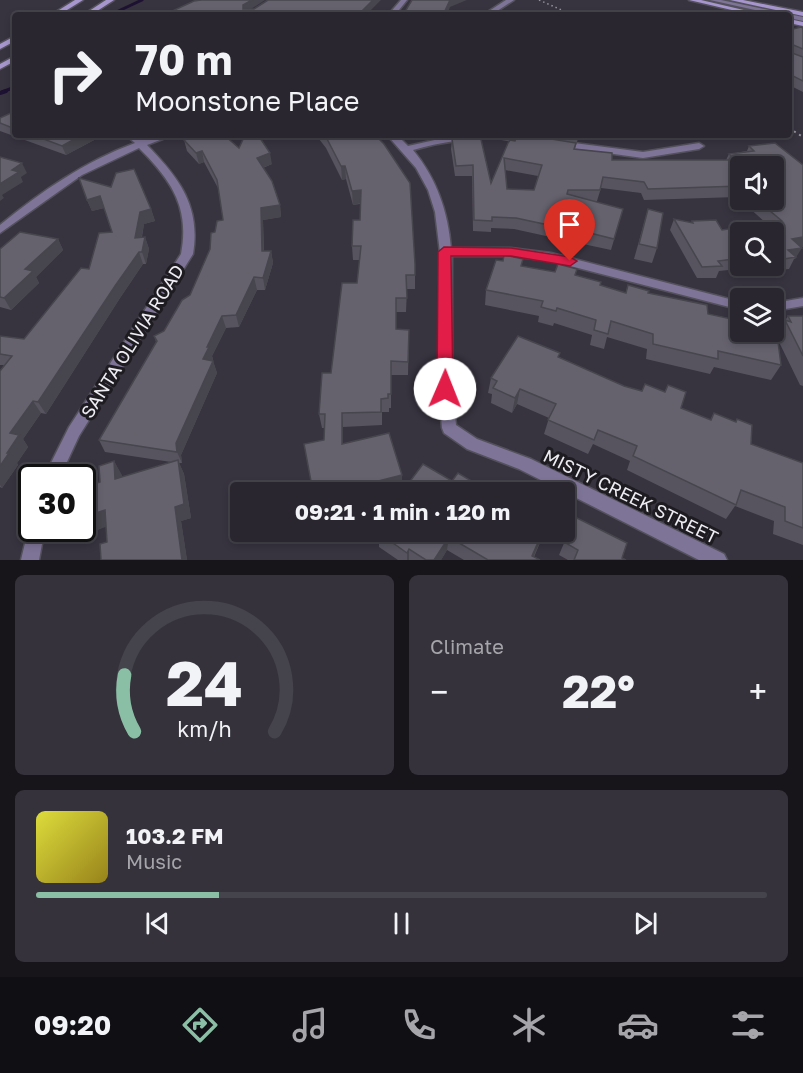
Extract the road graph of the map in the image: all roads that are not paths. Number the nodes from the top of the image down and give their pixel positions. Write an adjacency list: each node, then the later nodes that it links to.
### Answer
1 (80, 0): 8 (main road)
2 (111, 0): 9 (main road)
3 (404, 0): 10 (street)
4 (511, 0): 11 (street)
5 (692, 0): 12 (main road)
6 (713, 0): 13 (lane)
7 (733, 0): 14 (main road)
8 (59, 12)
9 (91, 12)
10 (394, 12)
11 (491, 12)
12 (748, 12)
13 (773, 12)
14 (786, 12)
15 (395, 138): 22 (street, MISTY CREEK STREET)
16 (454, 138): 22 (street)
17 (523, 138): 19 (street)
18 (136, 139): 23 (street); 28 (street, SANTA OLIVIA ROAD)
19 (538, 140)
20 (549, 142): 21 (street)
21 (699, 146)
22 (407, 149): 24 (street, MISTY CREEK STREET)
23 (0, 230)
24 (444, 252): 25 (street); 31 (street, MISTY CREEK STREET)
25 (730, 303)
26 (803, 303): 27 (street)
27 (784, 306)
28 (58, 464)
29 (33, 542): 30 (street)
30 (30, 560)
31 (718, 560)

